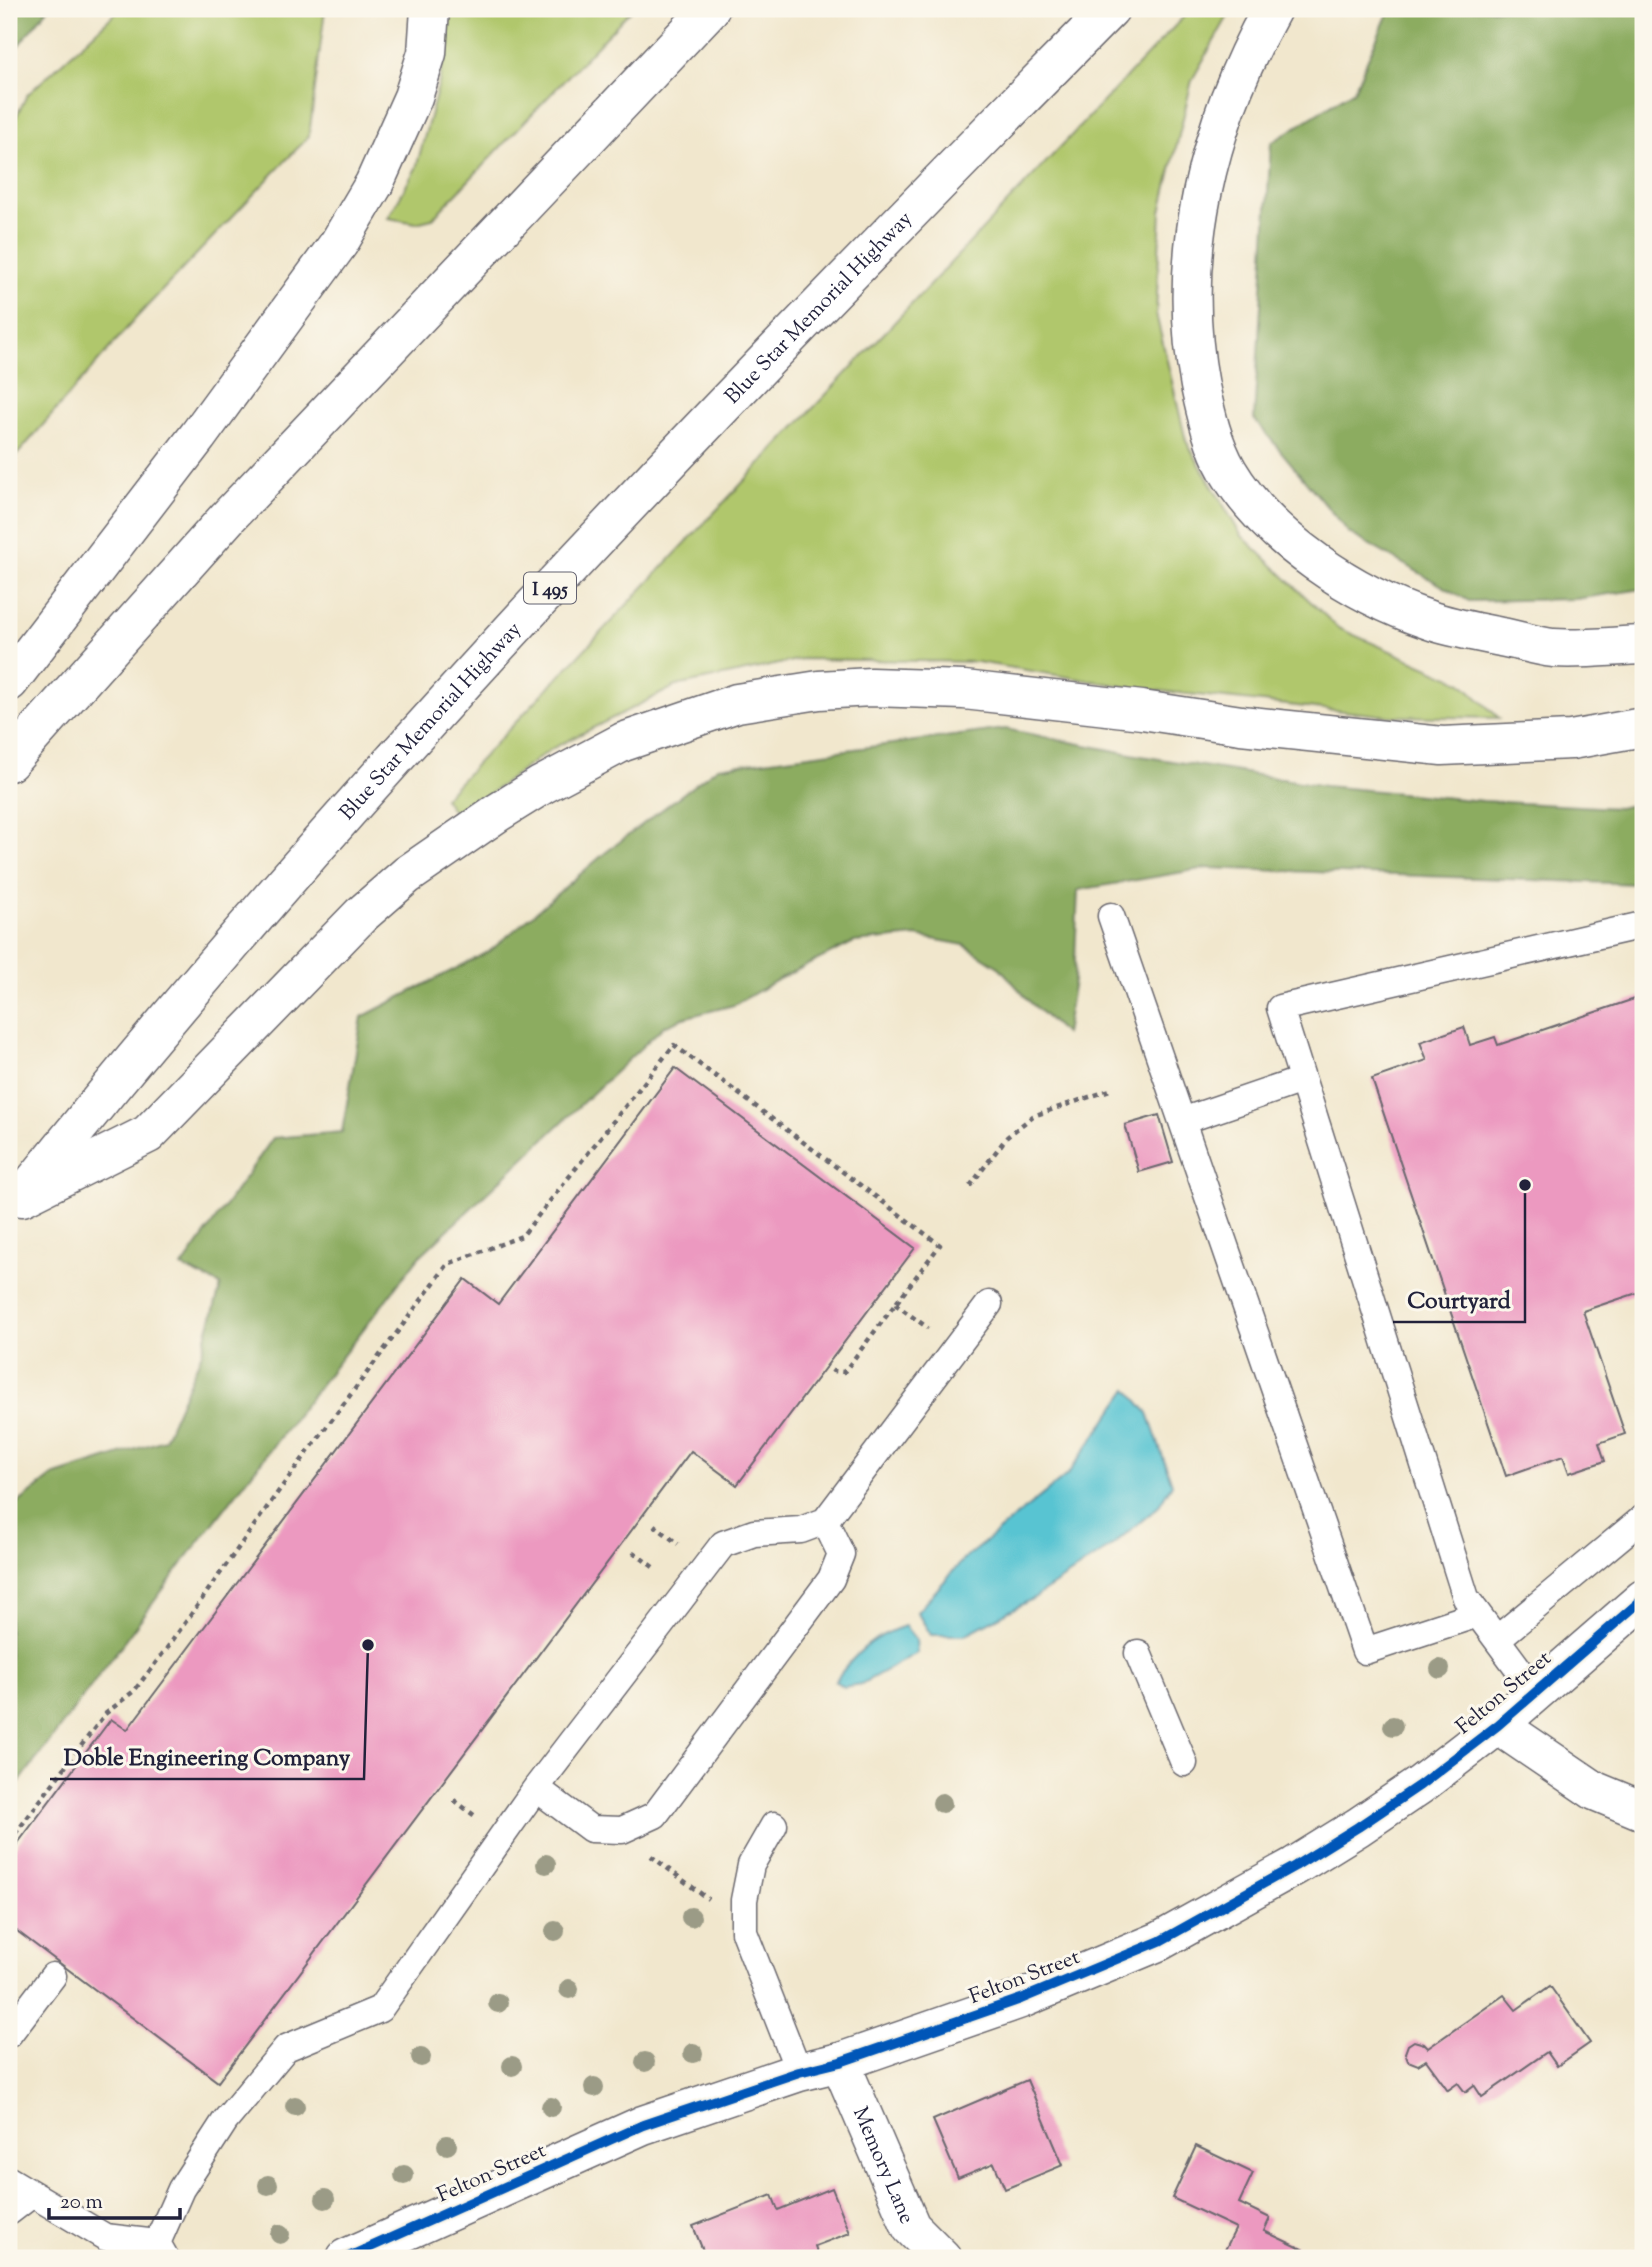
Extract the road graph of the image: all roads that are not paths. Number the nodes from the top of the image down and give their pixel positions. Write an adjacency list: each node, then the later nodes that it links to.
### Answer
1 (430, 9): 6 (main road)
2 (710, 9): 8 (main road)
3 (1110, 9): 13 (main road, Blue Star Memorial Highway / I 495)
4 (1272, 9): 5 (main road)
5 (1643, 645)
6 (9, 682)
7 (1643, 727): 13 (main road)
8 (9, 762)
9 (1111, 916): 12 (lane)
10 (1643, 925): 11 (lane)
11 (1303, 1080): 12 (lane); 18 (lane)
12 (1182, 1121): 18 (lane)
13 (15, 1206)
14 (989, 1304): 16 (lane)
15 (1643, 1518): 19 (lane)
16 (825, 1521): 24 (lane); 24 (lane)
17 (1643, 1599): 21 (main road, Felton Street)
18 (1478, 1614): 19 (lane)
19 (1497, 1639): 21 (lane)
20 (1138, 1653): 23 (lane)
21 (1535, 1691): 22 (main road, Felton Street)
22 (1498, 1725): 25 (main road); 29 (main road, Felton Street)
23 (1184, 1763)
24 (536, 1788): 34 (lane)
25 (1643, 1811)
26 (774, 1825): 30 (lane)
27 (53, 1976): 28 (lane)
28 (9, 2034)
29 (840, 2062): 30 (main road, Felton Street); 36 (main road, Memory Lane)
30 (799, 2072): 35 (main road, Felton Street)
31 (9, 2180): 32 (lane)
32 (31, 2195): 33 (lane); 34 (lane)
33 (9, 2212)
34 (162, 2251)
35 (346, 2258)
36 (942, 2258)

